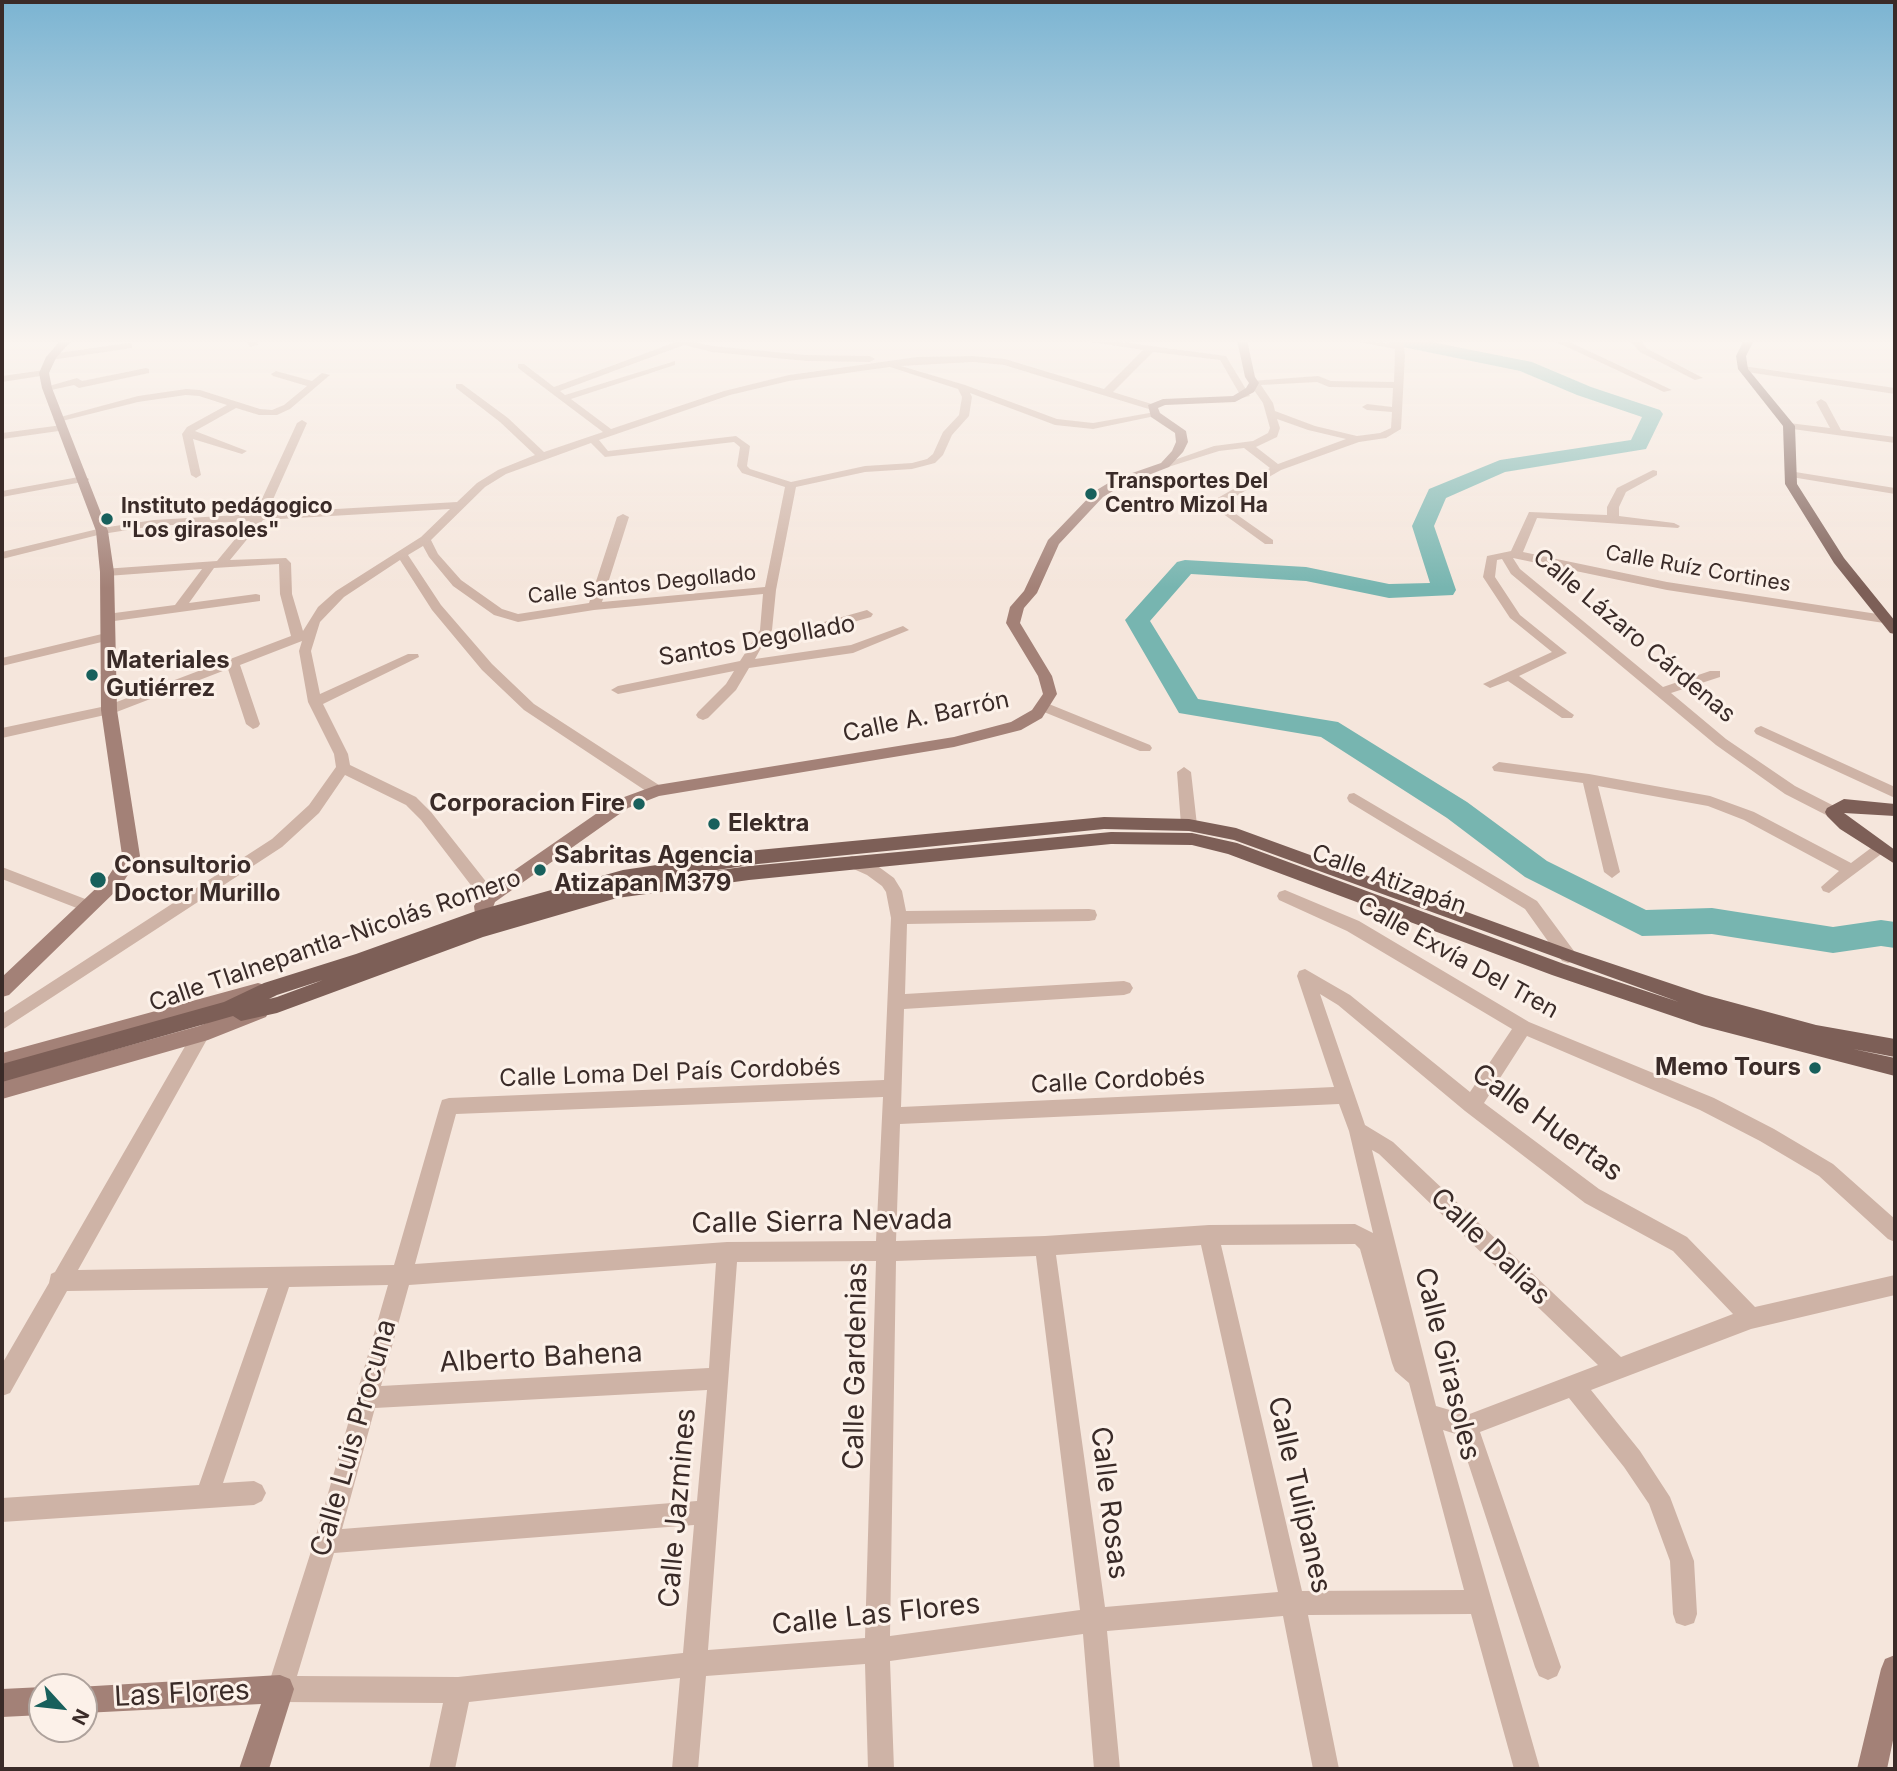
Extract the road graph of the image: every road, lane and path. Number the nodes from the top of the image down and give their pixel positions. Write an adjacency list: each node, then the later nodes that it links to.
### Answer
1 (64, 423): 16 (street)
2 (201, 423): 20 (street)
3 (302, 423): 38 (street)
4 (507, 423): 27 (street)
5 (598, 423): 18 (street)
6 (638, 423): 18 (street)
7 (958, 423): 34 (street)
8 (1063, 423): 9 (street)
9 (1106, 423)
10 (1169, 423): 28 (street)
11 (1274, 423): 25 (street, Calle A. Barrón)
12 (1297, 423): 23 (street)
13 (1396, 423): 23 (street)
14 (1786, 423): 17 (main road)
15 (1832, 423): 21 (street)
16 (60, 424): 19 (street); 33 (street)
17 (1789, 426): 21 (street); 31 (main road)
18 (610, 432): 22 (street)
19 (2, 433)
20 (187, 434): 26 (street); 32 (street)
21 (1838, 434): 24 (street)
22 (592, 438): 27 (street); 34 (street)
23 (1357, 439): 29 (street)
24 (1895, 440)
25 (1245, 444): 28 (street, Calle A. Barrón); 29 (street)
26 (242, 451)
27 (542, 456): 37 (street)
28 (1166, 465): 71 (street, Calle A. Barrón)
29 (1277, 468): 44 (street)
30 (1653, 472): 40 (street)
31 (1789, 474): 35 (street); 56 (main road)
32 (196, 475)
33 (84, 479): 36 (street); 42 (street)
34 (790, 485): 50 (street)
35 (1895, 491)
36 (2, 495)
37 (459, 505): 38 (street); 43 (street)
38 (260, 516): 42 (street); 48 (street)
39 (623, 517): 52 (street)
40 (1613, 518): 41 (street); 46 (street)
41 (1674, 526)
42 (103, 531): 47 (street); 49 (street)
43 (425, 539): 45 (street); 52 (street, Calle Santos Degollado)
44 (1269, 542)
45 (402, 554): 58 (street); 83 (street)
46 (1511, 554): 56 (street, Calle Ruíz Cortines); 66 (street, Calle Lázaro Cárdenas); 69 (street, Calle Lázaro Cárdenas)
47 (2, 555)
48 (217, 563): 49 (street); 53 (street); 58 (street)
49 (107, 572): 55 (street)
50 (770, 590): 52 (street, Calle Santos Degollado); 60 (street)
51 (256, 598): 53 (street)
52 (594, 606)
53 (180, 607): 55 (street)
54 (867, 614): 60 (street)
55 (107, 618): 59 (street)
56 (1891, 623)
57 (903, 630): 64 (street, Santos Degollado)
58 (304, 636): 63 (street); 70 (street)
59 (106, 637): 62 (street); 72 (street)
60 (757, 645): 64 (street)
61 (413, 657): 70 (street)
62 (2, 662)
63 (233, 663): 72 (street); 75 (street)
64 (743, 665): 68 (street, Santos Degollado); 73 (street)
65 (1715, 674): 69 (street)
66 (1508, 676): 67 (street, Calle Lázaro Cárdenas); 74 (street)
67 (1490, 684)
68 (618, 690)
69 (1661, 692): 87 (street, Calle Lázaro Cárdenas)
70 (315, 702): 80 (street)
71 (1044, 707): 78 (street); 83 (street, Calle A. Barrón)
72 (109, 710): 77 (street); 98 (street)
73 (703, 715)
74 (1567, 715)
75 (253, 724)
76 (1761, 731): 84 (street)
77 (2, 733)
78 (1144, 748)
79 (1499, 767): 82 (street)
80 (343, 768): 97 (street); 108 (street)
81 (1184, 772): 88 (street)
82 (1589, 779): 92 (street); 93 (street)
83 (657, 791): 97 (street, Calle A. Barrón)
84 (1895, 793)
85 (1354, 799): 102 (street)
86 (1895, 810): 87 (main road)
87 (1833, 812): 89 (main road, Calle Lázaro Cárdenas)
88 (1189, 825): 90 (main road, Calle Atizapán); 102 (main road, Calle Atizapán)
89 (1880, 849): 91 (main road, Calle Lázaro Cárdenas); 92 (street)
90 (852, 855): 100 (main road, Calle Tlalnepantla-Nicolás Romero); 101 (street, Calle Gardenias); 106 (main road, Calle Tlalnepantla-Nicolás Romero); 113 (main road, Calle Atizapán)
91 (1895, 858)
92 (1851, 870): 95 (street)
93 (1612, 872)
94 (2, 873): 98 (street)
95 (1829, 887)
96 (1285, 896): 109 (street, Calle Exvía Del Tren)
97 (489, 897): 100 (street)
98 (87, 906): 105 (street)
99 (1089, 915): 101 (street)
100 (482, 916): 106 (main road, Calle Tlalnepantla-Nicolás Romero)
101 (899, 918): 107 (street, Calle Gardenias)
102 (1568, 956): 111 (main road, Calle Atizapán)
103 (1305, 976): 118 (street, Calle Girasoles); 119 (street, Calle Huertas)
104 (1125, 988): 107 (street)
105 (2, 989)
106 (274, 997): 110 (street); 112 (street); 114 (main road, Calle Tlalnepantla-Nicolás Romero); 115 (main road, Calle Tlalnepantla-Nicolás Romero)
107 (896, 1002): 116 (street, Calle Gardenias)
108 (2, 1023)
109 (1523, 1027): 119 (street); 123 (street, Calle Exvía Del Tren)
110 (201, 1034): 117 (street); 130 (street)
111 (1895, 1048)
112 (2, 1062)
113 (1895, 1067)
114 (2, 1073)
115 (2, 1082)
116 (893, 1088): 120 (street, Calle Loma Del País Cordobés); 121 (street, Calle Gardenias)
117 (2, 1090)
118 (1346, 1096): 121 (street, Calle Cordobés); 122 (street, Calle Girasoles)
119 (1472, 1105): 132 (street, Calle Huertas)
120 (449, 1106): 128 (street, Calle Luis Procuna)
121 (893, 1116): 126 (street, Calle Gardenias)
122 (1358, 1131): 133 (street, Calle Dalias); 134 (street, Calle Girasoles)
123 (1895, 1232)
124 (1209, 1235): 125 (street, Calle Sierra Nevada); 134 (street, Calle Sierra Nevada); 147 (street, Calle Tulipanes)
125 (1045, 1246): 126 (street, Calle Sierra Nevada); 149 (street, Calle Rosas)
126 (886, 1251): 127 (street, Calle Sierra Nevada); 150 (street, Calle Gardenias)
127 (727, 1252): 128 (street, Calle Sierra Nevada); 135 (street, Calle Jazmines)
128 (400, 1275): 129 (street, Calle Sierra Nevada); 138 (street, Calle Luis Procuna)
129 (281, 1279): 130 (street, Calle Sierra Nevada); 142 (street)
130 (58, 1281): 136 (street)
131 (1895, 1285): 132 (street)
132 (1751, 1318): 133 (street)
133 (1618, 1368): 137 (street)
134 (1418, 1376): 139 (street, Calle Girasoles)
135 (719, 1377): 138 (street, Alberto Bahena); 144 (street, Calle Jazmines)
136 (2, 1384)
137 (1573, 1385): 140 (street); 148 (street)
138 (365, 1398): 145 (street, Calle Luis Procuna)
139 (1427, 1414): 140 (street); 146 (street, Calle Girasoles)
140 (1468, 1426): 152 (street)
141 (254, 1493): 142 (street)
142 (206, 1496): 143 (street)
143 (2, 1510)
144 (708, 1512): 145 (street); 151 (street, Calle Jazmines)
145 (326, 1542): 154 (street, Calle Luis Procuna)
146 (1479, 1602): 147 (street, Calle Las Flores); 165 (street, Calle Girasoles)
147 (1293, 1604): 149 (street, Calle Las Flores); 164 (street, Calle Tulipanes)
148 (1685, 1614)
149 (1094, 1619): 150 (street, Calle Las Flores); 163 (street, Calle Rosas)
150 (877, 1650): 151 (street, Calle Las Flores); 162 (street, Calle Gardenias)
151 (694, 1664): 155 (street, Calle Las Flores); 161 (street, Calle Jazmines)
152 (1548, 1668)
153 (1895, 1669): 166 (street)
154 (280, 1689): 155 (street, Calle Las Flores); 156 (street, Las Flores); 159 (street, Calle Luis Procuna)
155 (458, 1690): 160 (street)
156 (98, 1698)
157 (28, 1701): 158 (street)
158 (2, 1703)
159 (254, 1769)
160 (442, 1769)
161 (685, 1769)
162 (881, 1769)
163 (1107, 1769)
164 (1326, 1769)
165 (1527, 1769)
166 (1872, 1769)

